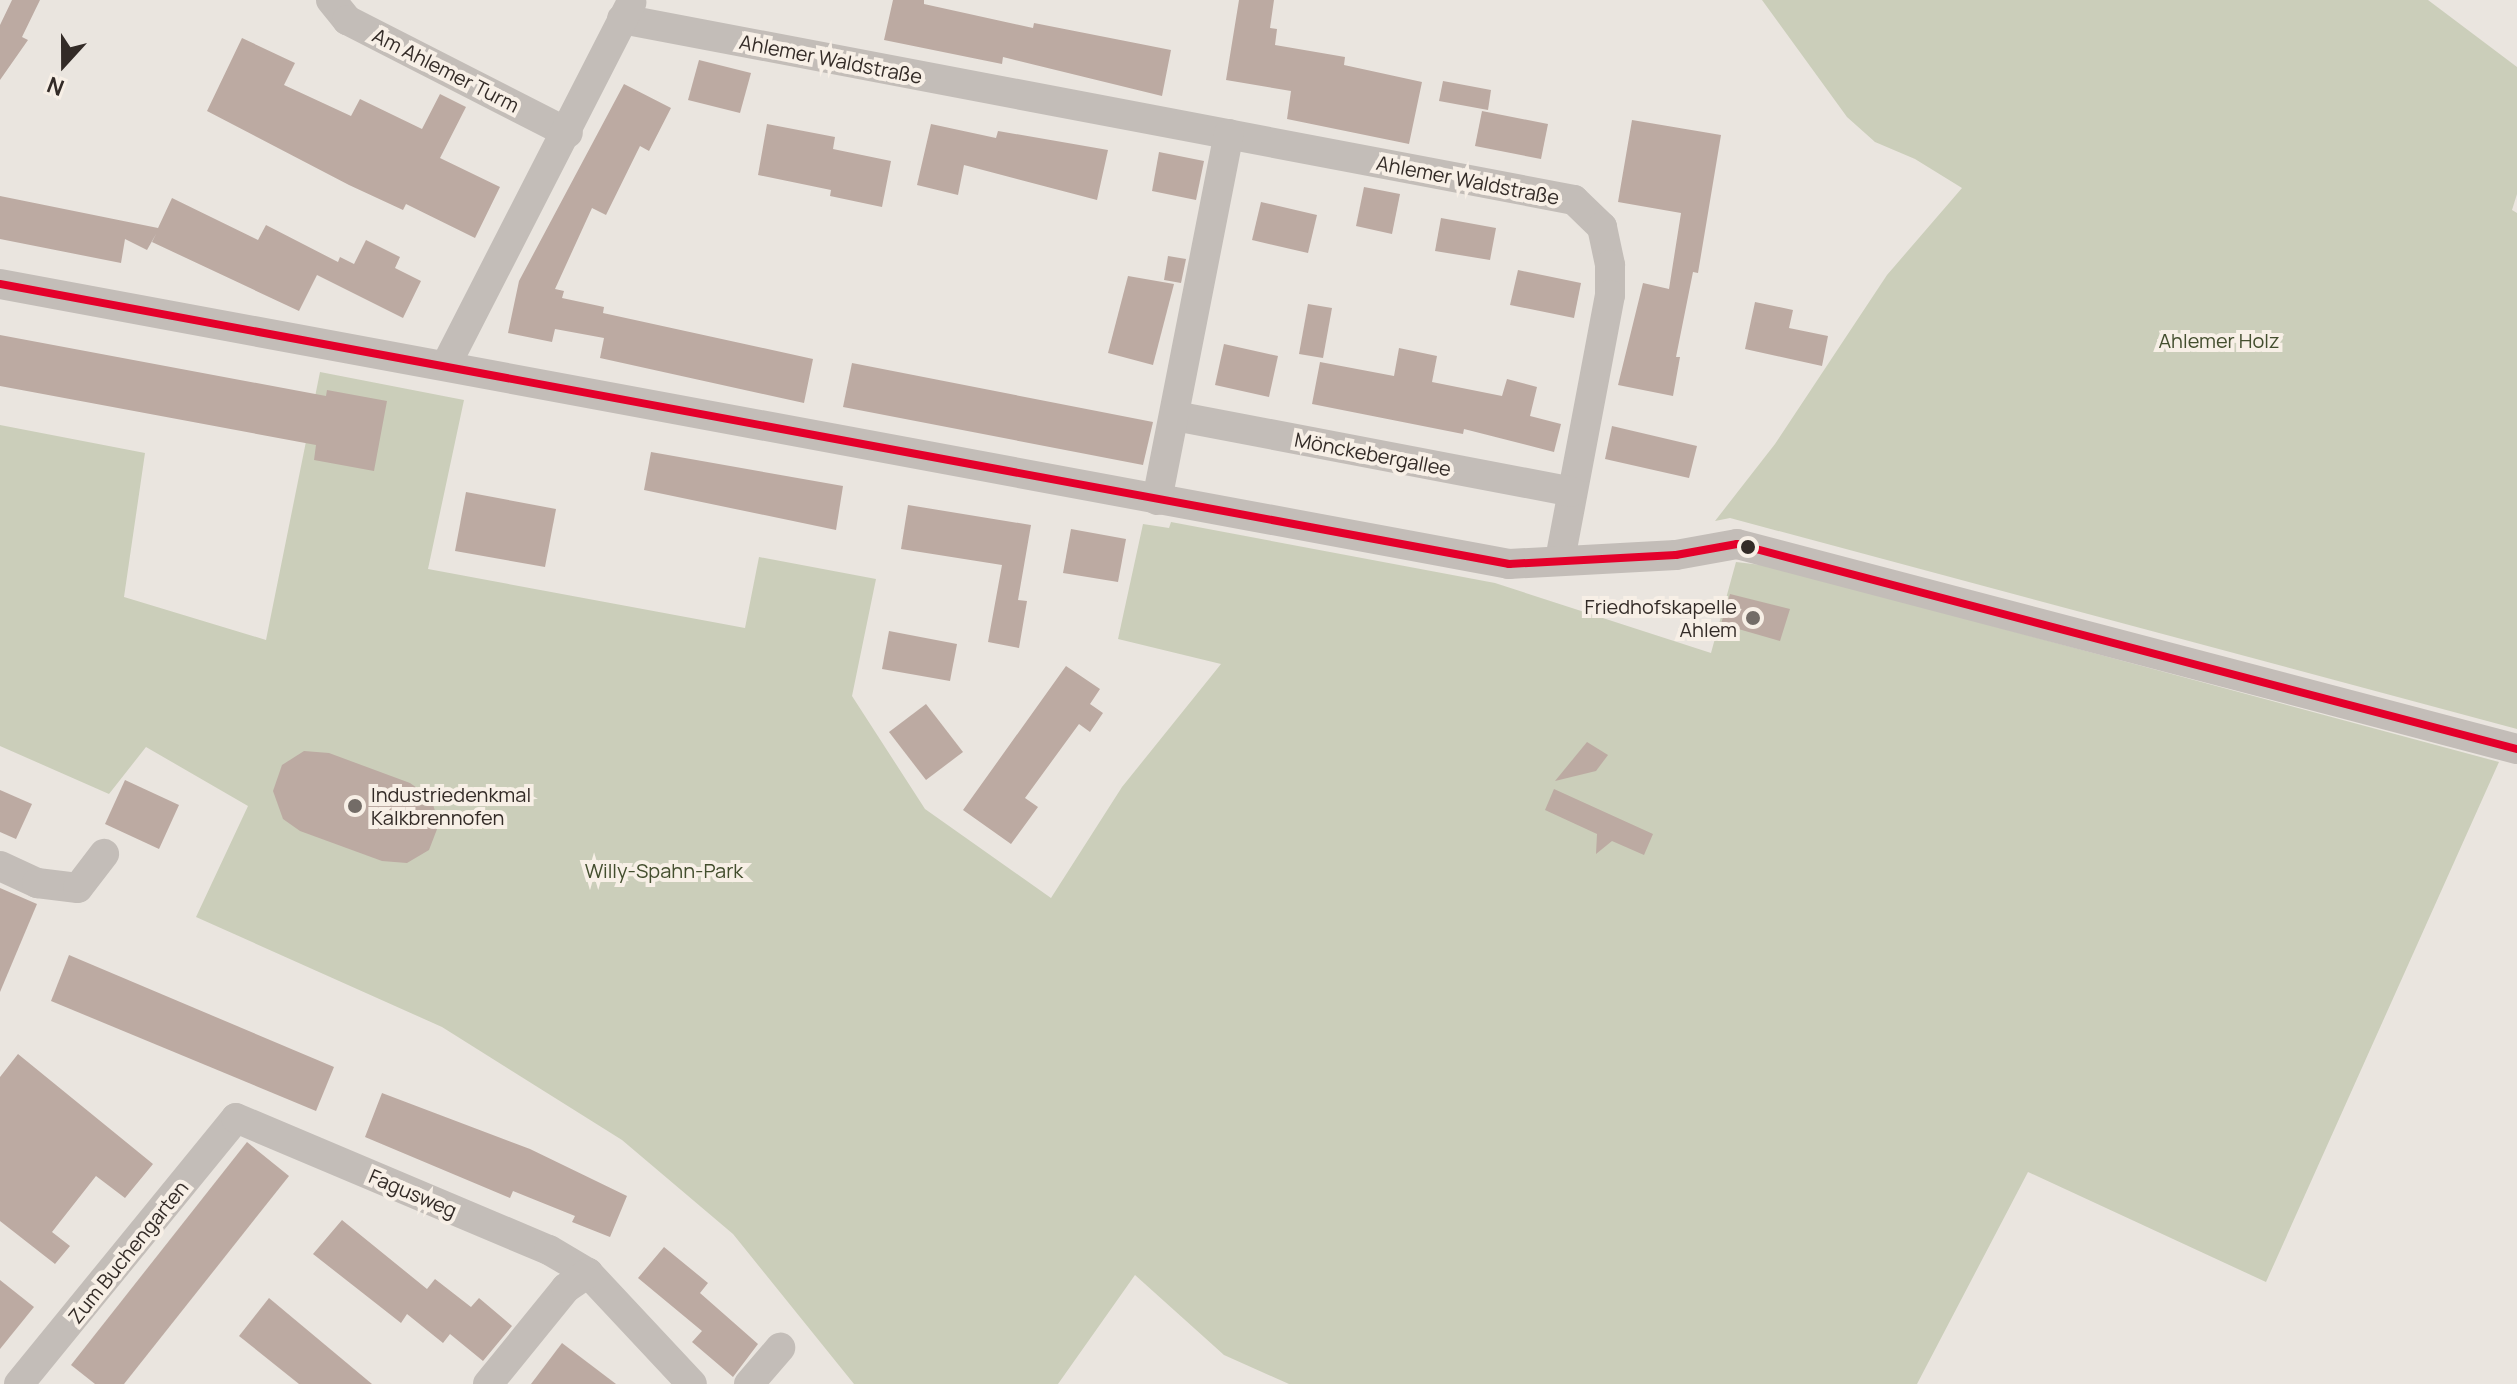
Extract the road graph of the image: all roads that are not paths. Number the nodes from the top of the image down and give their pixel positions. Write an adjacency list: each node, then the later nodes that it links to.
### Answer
1 (331, 0): 3 (street, Am Ahlemer Turm)
2 (627, 10): 3 (street); 4 (street, Ahlemer Waldstraße)
3 (568, 133): 6 (street)
4 (1229, 134): 7 (street); 8 (street, Ahlemer Waldstraße)
5 (0, 284): 6 (street)
6 (446, 365): 9 (street)
7 (1175, 416): 8 (street, Mönckebergallee); 9 (street)
8 (1572, 492): 10 (street, Ahlemer Waldstraße)
9 (1157, 500): 10 (street)
10 (1560, 559): 11 (street)
11 (2517, 749)
12 (104, 854): 13 (street)
13 (0, 866)
14 (236, 1118): 15 (street, Fagusweg); 17 (street, Zum Buchengarten)
15 (588, 1273): 18 (street); 19 (street, Fagusweg)
16 (780, 1348): 20 (street)
17 (19, 1384)
18 (488, 1384)
19 (692, 1384)
20 (749, 1384)

